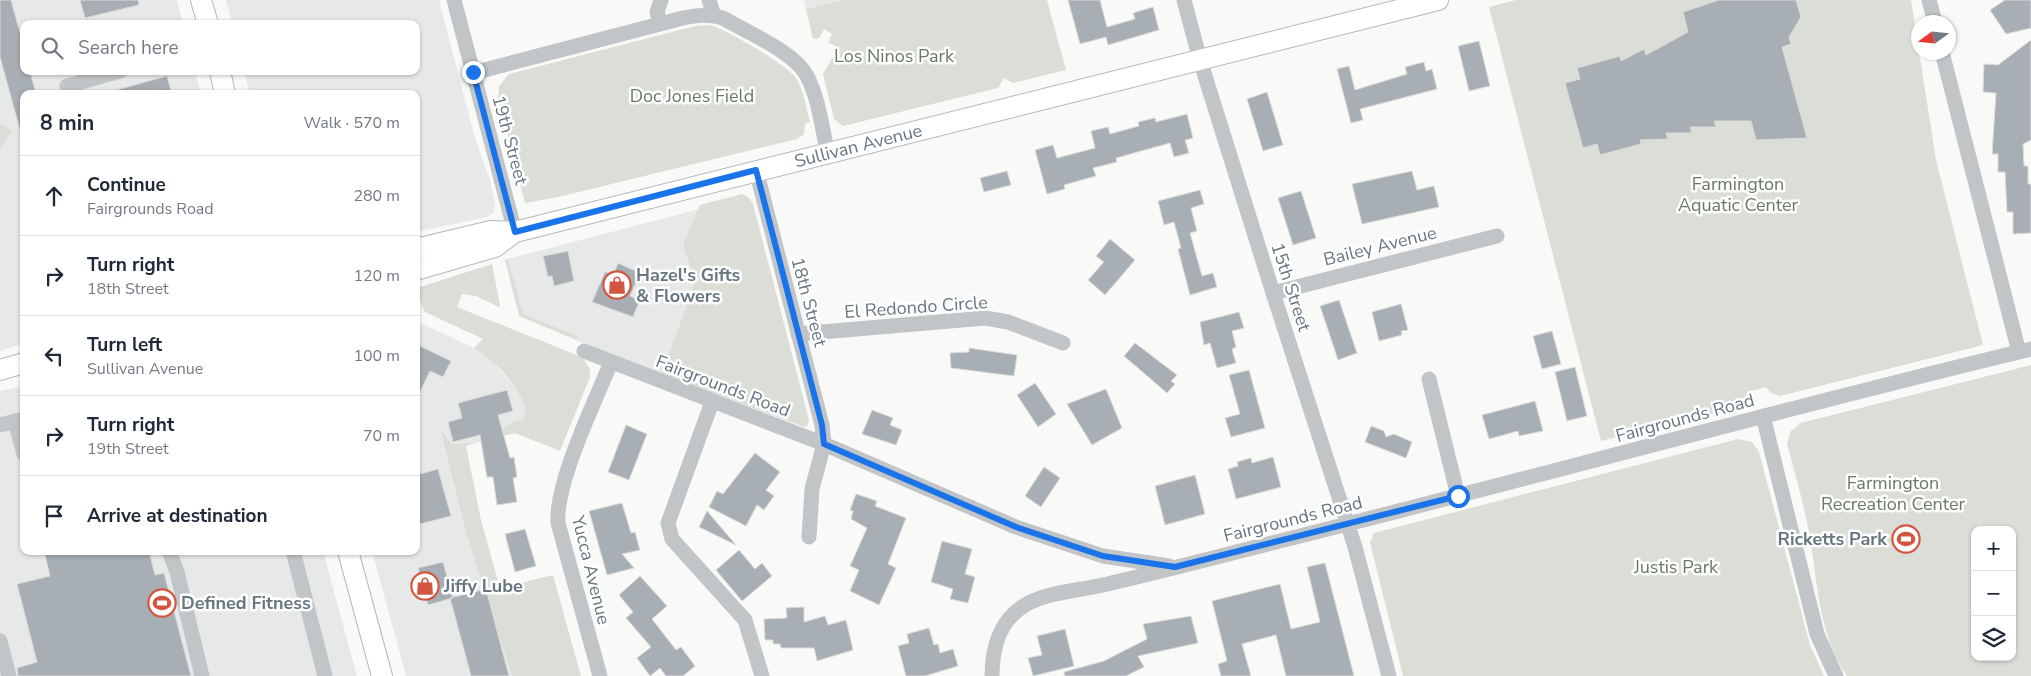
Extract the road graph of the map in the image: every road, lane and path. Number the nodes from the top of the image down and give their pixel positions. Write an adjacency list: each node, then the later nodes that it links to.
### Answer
1 (202, 0): 10 (main road)
2 (454, 0): 14 (street, 19th Street)
3 (661, 0): 11 (street)
4 (709, 0): 9 (street)
5 (1184, 0): 12 (street, 15th Street)
6 (1438, 0): 12 (main road, Sullivan Avenue)
7 (1929, 0): 8 (street)
8 (1933, 15)
9 (714, 16): 11 (street); 19 (street)
10 (207, 20)
11 (660, 24): 14 (street)
12 (1200, 60): 19 (main road, Sullivan Avenue); 25 (street, 15th Street)
13 (1944, 60): 29 (street)
14 (473, 72): 21 (street, 19th Street)
15 (106, 75): 17 (street)
16 (221, 75): 18 (main road)
17 (67, 86)
18 (224, 90)
19 (828, 154): 20 (main road, Sullivan Avenue)
20 (756, 170): 21 (main road, Sullivan Avenue); 26 (street, 18th Street)
21 (515, 232): 23 (main road, Sullivan Avenue); 24 (main road, Sullivan Avenue)
22 (1497, 236): 25 (street, Bailey Avenue)
23 (420, 248)
24 (420, 269)
25 (1273, 293): 40 (street, 15th Street)
26 (798, 334): 27 (street, El Redondo Circle); 38 (street, 18th Street)
27 (1063, 343)
28 (584, 350): 30 (street, Fairgrounds Road)
29 (2025, 350): 35 (street, Fairgrounds Road)
30 (611, 362): 34 (street, Fairgrounds Road); 51 (street, Yucca Avenue)
31 (20, 364): 32 (main road)
32 (0, 370)
33 (1429, 379): 39 (street)
34 (712, 402): 38 (street, Fairgrounds Road); 52 (street)
35 (1763, 416): 39 (street, Fairgrounds Road); 55 (street)
36 (13, 421): 37 (street)
37 (20, 442)
38 (824, 444): 41 (street); 45 (street, Fairgrounds Road)
39 (1458, 496): 40 (street, Fairgrounds Road)
40 (1348, 524): 45 (street, Fairgrounds Road); 54 (street, 15th Street)
41 (809, 537)
42 (171, 555): 48 (street)
43 (294, 555): 49 (street)
44 (349, 555): 50 (main road)
45 (1175, 567): 53 (street)
46 (0, 641): 47 (street)
47 (9, 676)
48 (202, 676)
49 (325, 676)
50 (382, 676)
51 (600, 676)
52 (762, 676)
53 (992, 676)
54 (1389, 676)
55 (1836, 676)

